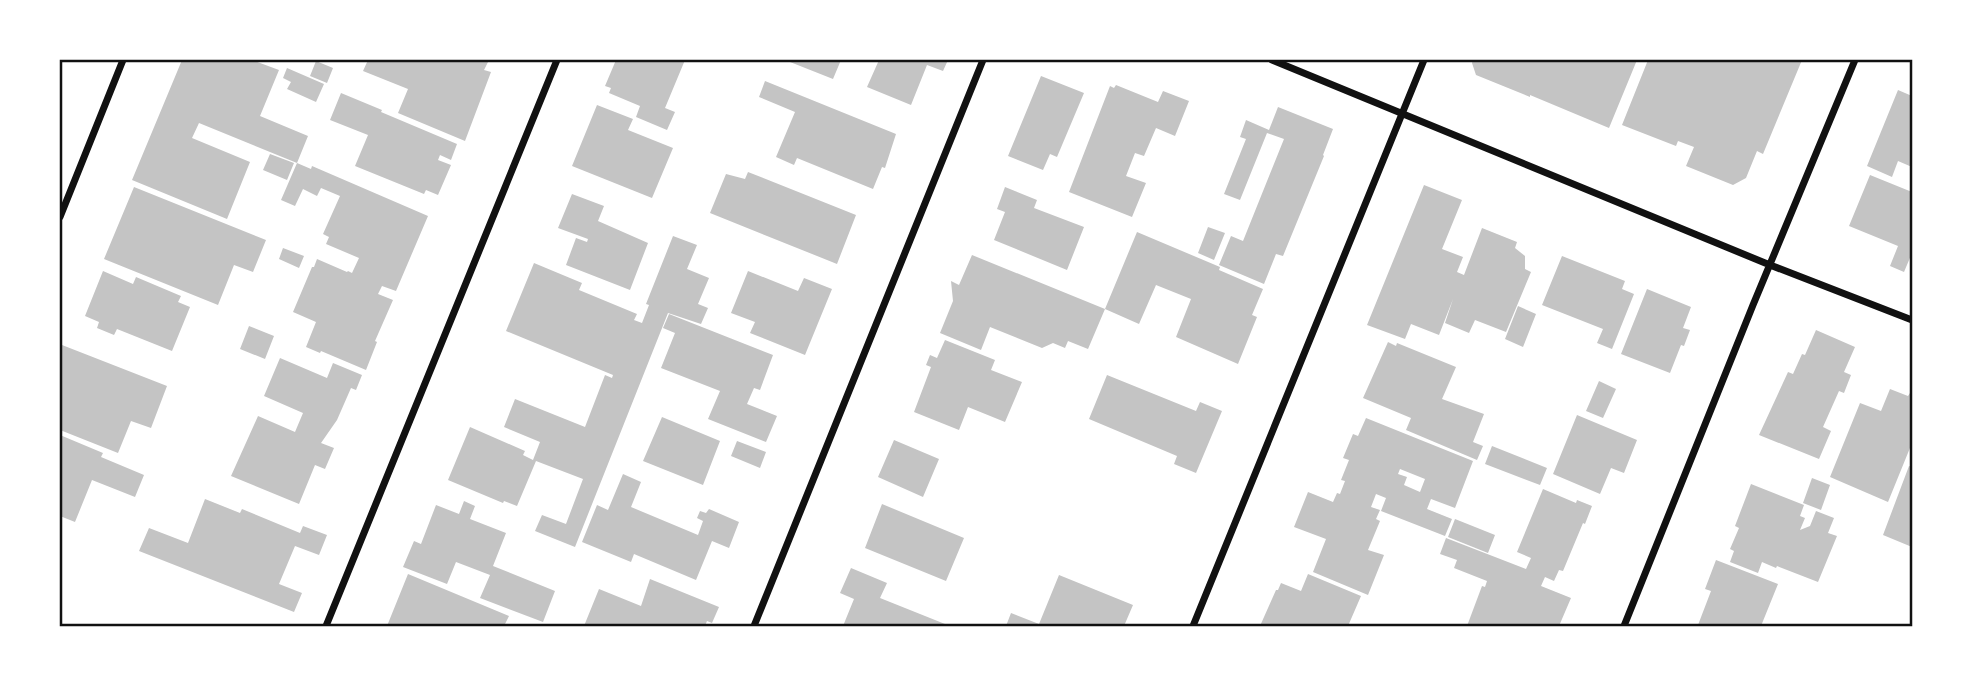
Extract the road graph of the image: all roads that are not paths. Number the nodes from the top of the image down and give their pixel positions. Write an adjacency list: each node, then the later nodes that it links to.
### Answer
1 (123, 60): 8 (street)
2 (556, 60): 11 (street)
3 (983, 60): 12 (street)
4 (1272, 60): 7 (street)
5 (1424, 60): 7 (street)
6 (1855, 60): 9 (street)
7 (1403, 113): 9 (street); 13 (street)
8 (60, 217)
9 (1770, 265): 10 (street); 14 (street)
10 (1913, 320)
11 (327, 626)
12 (754, 626)
13 (1193, 626)
14 (1625, 626)

